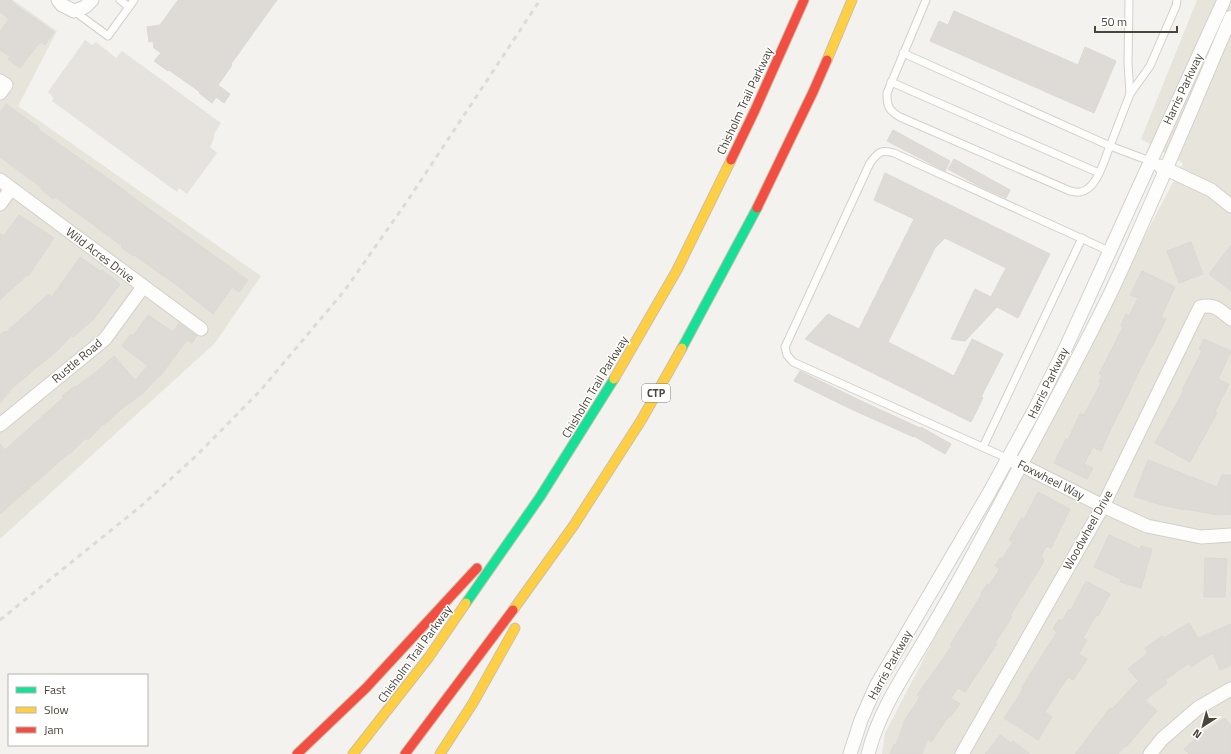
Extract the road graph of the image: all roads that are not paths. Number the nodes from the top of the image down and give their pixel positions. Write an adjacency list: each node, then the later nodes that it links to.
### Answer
1 (58, 0): 12 (street)
2 (92, 0): 12 (street)
3 (120, 0): 11 (lane)
4 (134, 0): 11 (lane)
5 (804, 0): 36 (highway, Chisholm Trail Parkway)
6 (852, 0): 38 (highway, CTP)
7 (926, 0): 14 (lane)
8 (1129, 0): 18 (lane)
9 (1177, 0): 18 (lane)
10 (1224, 0): 20 (street, Harris Parkway)
11 (129, 7): 12 (lane)
12 (74, 11)
13 (1231, 17): 21 (street, Harris Parkway)
14 (903, 54): 16 (lane); 19 (lane)
15 (0, 81): 17 (street)
16 (891, 82): 22 (lane); 22 (lane)
17 (0, 93)
18 (1130, 94): 19 (lane)
19 (1110, 146): 20 (lane); 22 (lane)
20 (1150, 161): 21 (street); 28 (street, Harris Parkway)
21 (1167, 169): 26 (street); 35 (street, Harris Parkway)
22 (1099, 173)
23 (0, 180): 24 (street, Wild Acres Drive)
24 (11, 189): 25 (street); 29 (street, Wild Acres Drive)
25 (0, 204)
26 (1231, 206)
27 (1082, 238): 28 (lane); 33 (lane); 33 (lane)
28 (1109, 251): 34 (street, Harris Parkway)
29 (143, 287): 31 (street, Wild Acres Drive); 32 (street, Rustle Road)
30 (1231, 319): 37 (street, Woodwheel Drive)
31 (201, 329)
32 (0, 425)
33 (983, 447): 34 (lane)
34 (1009, 459): 35 (street, Foxwheel Way); 47 (street, Harris Parkway)
35 (1021, 465): 37 (street, Foxwheel Way); 48 (street, Harris Parkway)
36 (540, 497): 43 (highway); 44 (highway, Chisholm Trail Parkway)
37 (1103, 506): 39 (street, Foxwheel Way); 49 (street, Woodwheel Drive)
38 (574, 525): 40 (highway); 45 (highway, CTP)
39 (1231, 535)
40 (531, 600)
41 (520, 621): 46 (highway)
42 (1231, 689): 50 (street)
43 (297, 754)
44 (353, 754)
45 (405, 754)
46 (440, 754)
47 (850, 754)
48 (868, 754)
49 (962, 754)
50 (1150, 754)

